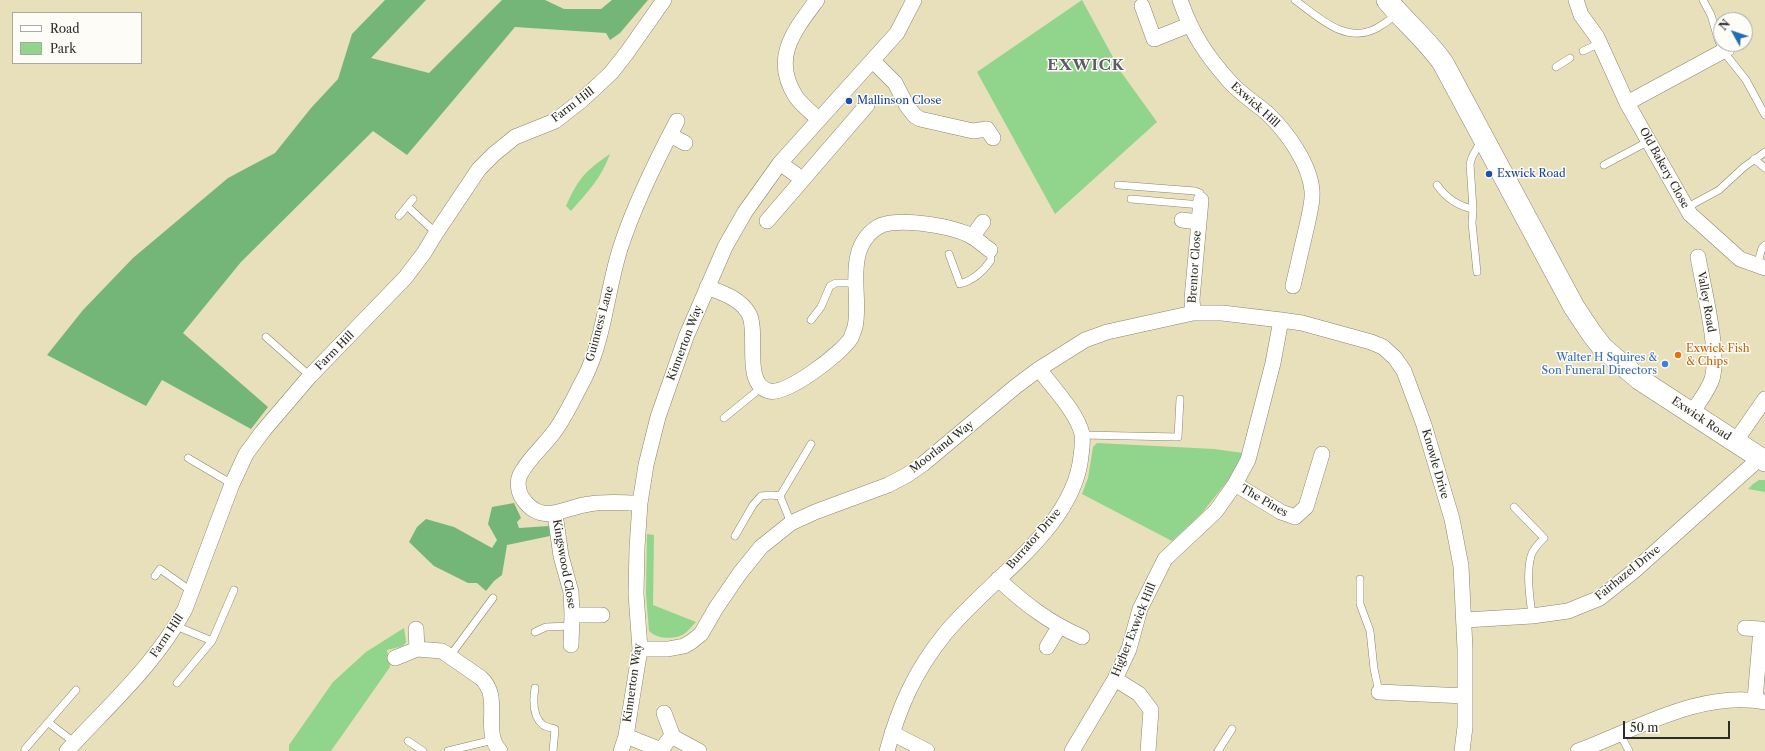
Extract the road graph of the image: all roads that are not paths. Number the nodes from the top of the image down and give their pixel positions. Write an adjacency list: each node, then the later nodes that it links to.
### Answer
1 (664, 0): 48 (street, Farm Hill)
2 (817, 0): 22 (street)
3 (914, 0): 17 (street, Kinnerton Way)
4 (1180, 0): 11 (street, Exwick Hill)
5 (1295, 0): 9 (lane)
6 (1576, 0): 12 (street, Old Bakery Close)
7 (1703, 0): 10 (lane)
8 (1142, 6): 11 (street)
9 (1392, 7): 26 (street, Exwick Road)
10 (1713, 22)
11 (1189, 25): 57 (street, Exwick Hill)
12 (1600, 43): 13 (lane); 19 (street, Old Bakery Close)
13 (1582, 51)
14 (1721, 52): 19 (street)
15 (1726, 52): 21 (lane)
16 (1570, 58): 18 (lane)
17 (873, 61): 22 (street, Kinnerton Way); 24 (street)
18 (1556, 67)
19 (1627, 103): 27 (street, Old Bakery Close)
20 (867, 105): 34 (street)
21 (1765, 115)
22 (818, 119): 31 (street, Kinnerton Way)
23 (677, 122): 25 (street, Guinness Lane)
24 (991, 128)
25 (670, 135): 28 (street); 81 (street, Guinness Lane)
26 (1483, 137): 42 (lane); 68 (street, Exwick Road)
27 (1649, 141): 32 (lane); 41 (street, Old Bakery Close)
28 (685, 143)
29 (1765, 152): 30 (lane)
30 (1754, 159): 33 (lane); 41 (lane)
31 (780, 163): 34 (street); 58 (street, Kinnerton Way)
32 (1604, 165)
33 (1765, 168)
34 (802, 179): 45 (street)
35 (1118, 185): 39 (lane)
36 (1437, 185): 42 (lane)
37 (413, 199): 40 (lane)
38 (1131, 199): 39 (lane)
39 (1201, 203): 47 (street, Brentor Close)
40 (407, 206): 43 (lane); 48 (lane)
41 (1686, 208): 54 (street, Old Bakery Close)
42 (1473, 209): 55 (lane)
43 (399, 216)
44 (1182, 220): 47 (street, Brentor Close)
45 (767, 221)
46 (983, 222): 49 (street)
47 (1198, 222): 59 (street, Brentor Close)
48 (436, 233): 64 (street, Farm Hill)
49 (972, 237): 51 (street); 56 (street)
50 (1765, 245): 54 (lane)
51 (990, 250): 52 (lane)
52 (949, 254)
53 (1698, 257): 68 (street, Valley Road)
54 (1761, 267)
55 (1477, 272)
56 (855, 283): 60 (lane); 65 (street)
57 (1293, 286)
58 (707, 287): 65 (street); 79 (street, Kinnerton Way)
59 (1193, 313): 61 (street, Moorland Way); 63 (street, Moorland Way)
60 (811, 320)
61 (1281, 320): 77 (street, Higher Exwick Hill); 93 (street, Knowle Drive)
62 (266, 337): 64 (lane)
63 (1038, 369): 70 (street); 82 (street, Moorland Way)
64 (310, 376): 76 (street, Farm Hill)
65 (762, 386): 69 (lane)
66 (1180, 399): 70 (lane)
67 (1765, 399): 71 (street)
68 (1692, 414): 71 (street, Exwick Road)
69 (724, 418)
70 (1082, 434): 85 (street, Burrator Drive)
71 (1735, 442): 75 (street, Exwick Road)
72 (811, 444): 78 (lane)
73 (1322, 454): 77 (street, The Pines)
74 (188, 458): 76 (lane)
75 (1763, 460): 91 (street, Fairhazel Drive)
76 (232, 484): 88 (street, Farm Hill)
77 (1235, 484): 108 (street, Higher Exwick Hill)
78 (780, 496): 82 (lane); 83 (lane)
79 (640, 503): 81 (street); 105 (street, Kinnerton Way)
80 (1514, 507): 91 (lane)
81 (551, 514): 92 (street, Kingswood Close)
82 (791, 523): 105 (street, Moorland Way)
83 (735, 536)
84 (155, 576): 88 (lane)
85 (998, 579): 95 (street, Burrator Drive); 118 (street, Burrator Drive)
86 (1360, 579): 112 (lane)
87 (234, 590): 101 (lane)
88 (192, 591): 94 (street, Farm Hill)
89 (493, 598): 106 (lane)
90 (602, 615): 92 (street, Kingswood Close)
91 (1532, 616): 93 (street, Fairhazel Drive)
92 (572, 620): 99 (lane); 102 (street, Kingswood Close)
93 (1465, 620): 113 (street, Knowle Drive)
94 (176, 626): 101 (lane); 124 (street, Farm Hill)
95 (1059, 627): 100 (street, Burrator Drive); 103 (street)
96 (1745, 628): 98 (street)
97 (416, 629): 104 (street)
98 (1763, 629): 114 (street)
99 (535, 632)
100 (1082, 637)
101 (212, 641): 109 (lane)
102 (571, 645)
103 (1047, 647)
104 (417, 649): 106 (street); 107 (street)
105 (640, 649): 120 (street, Kinnerton Way)
106 (450, 656): 123 (street)
107 (395, 658)
108 (1115, 679): 134 (street, Higher Exwick Hill); 135 (street)
109 (177, 683)
110 (535, 688): 129 (lane)
111 (76, 690): 116 (lane)
112 (1379, 692): 113 (street)
113 (1465, 696): 137 (street, Knowle Drive)
114 (1760, 701): 119 (street)
115 (664, 713): 121 (street)
116 (48, 723): 124 (lane); 125 (lane)
117 (1232, 729): 136 (lane)
118 (892, 733): 132 (street, Burrator Drive); 133 (street)
119 (1620, 734): 138 (street); 139 (lane)
120 (626, 736): 126 (street); 130 (street, Kinnerton Way)
121 (673, 737): 126 (street); 131 (street)
122 (408, 741): 127 (lane)
123 (497, 746): 128 (lane)
124 (71, 747)
125 (25, 749)
126 (661, 750)
127 (423, 751)
128 (448, 751)
129 (552, 751)
130 (621, 751)
131 (699, 751)
132 (887, 751)
133 (928, 751)
134 (1072, 751)
135 (1148, 751)
136 (1218, 751)
137 (1462, 751)
138 (1578, 751)
139 (1629, 751)

